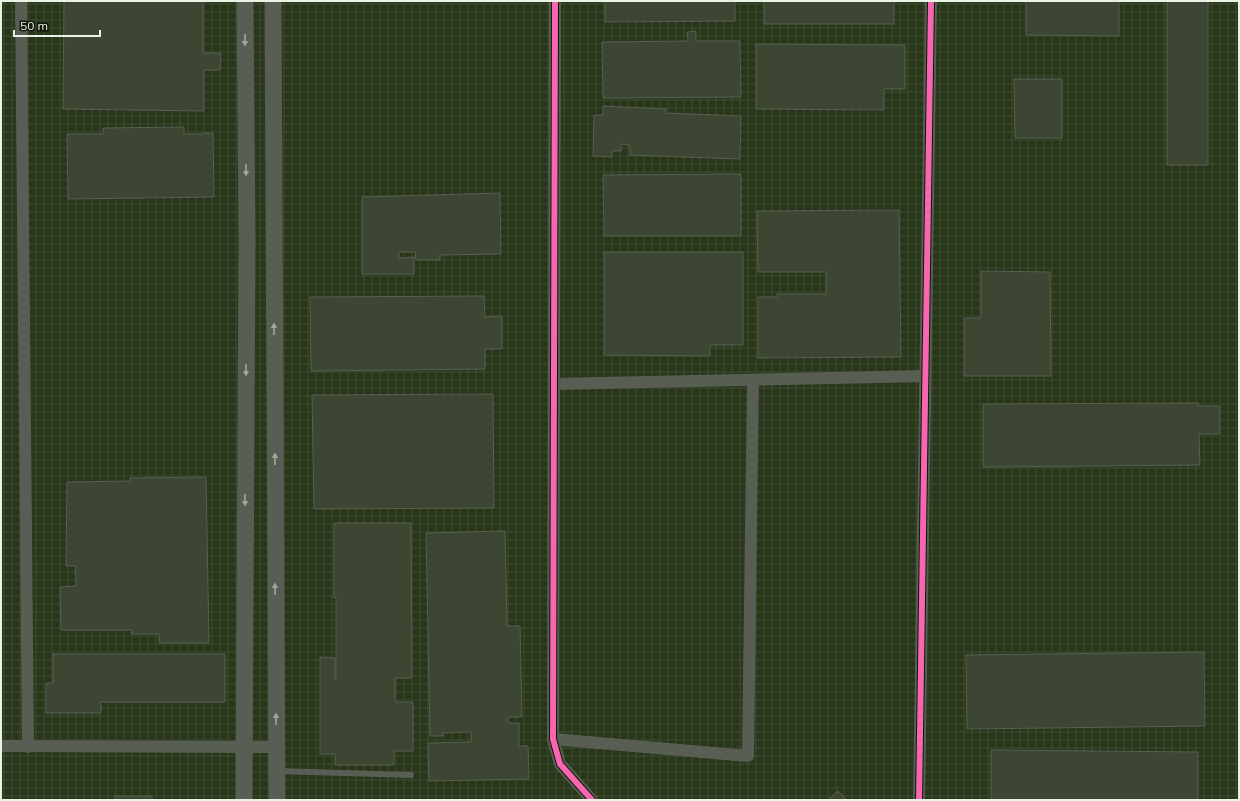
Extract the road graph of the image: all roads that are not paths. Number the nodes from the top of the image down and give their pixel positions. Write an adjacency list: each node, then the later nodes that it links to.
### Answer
1 (21, 1): 11 (street)
2 (245, 1): 12 (main road, one-way to 12)
3 (273, 1): 13 (main road, one-way to 3)
4 (555, 1): 8 (street)
5 (931, 1): 6 (street)
6 (925, 376): 7 (street); 19 (street)
7 (753, 380): 8 (street); 9 (street)
8 (554, 384): 9 (street)
9 (553, 739): 18 (street)
10 (1, 746): 11 (street)
11 (28, 747): 12 (street)
12 (244, 747): 13 (street); 16 (main road)
13 (276, 747): 14 (main road)
14 (277, 771): 15 (lane); 17 (main road)
15 (411, 775)
16 (244, 800)
17 (277, 800)
18 (592, 800)
19 (919, 800)

